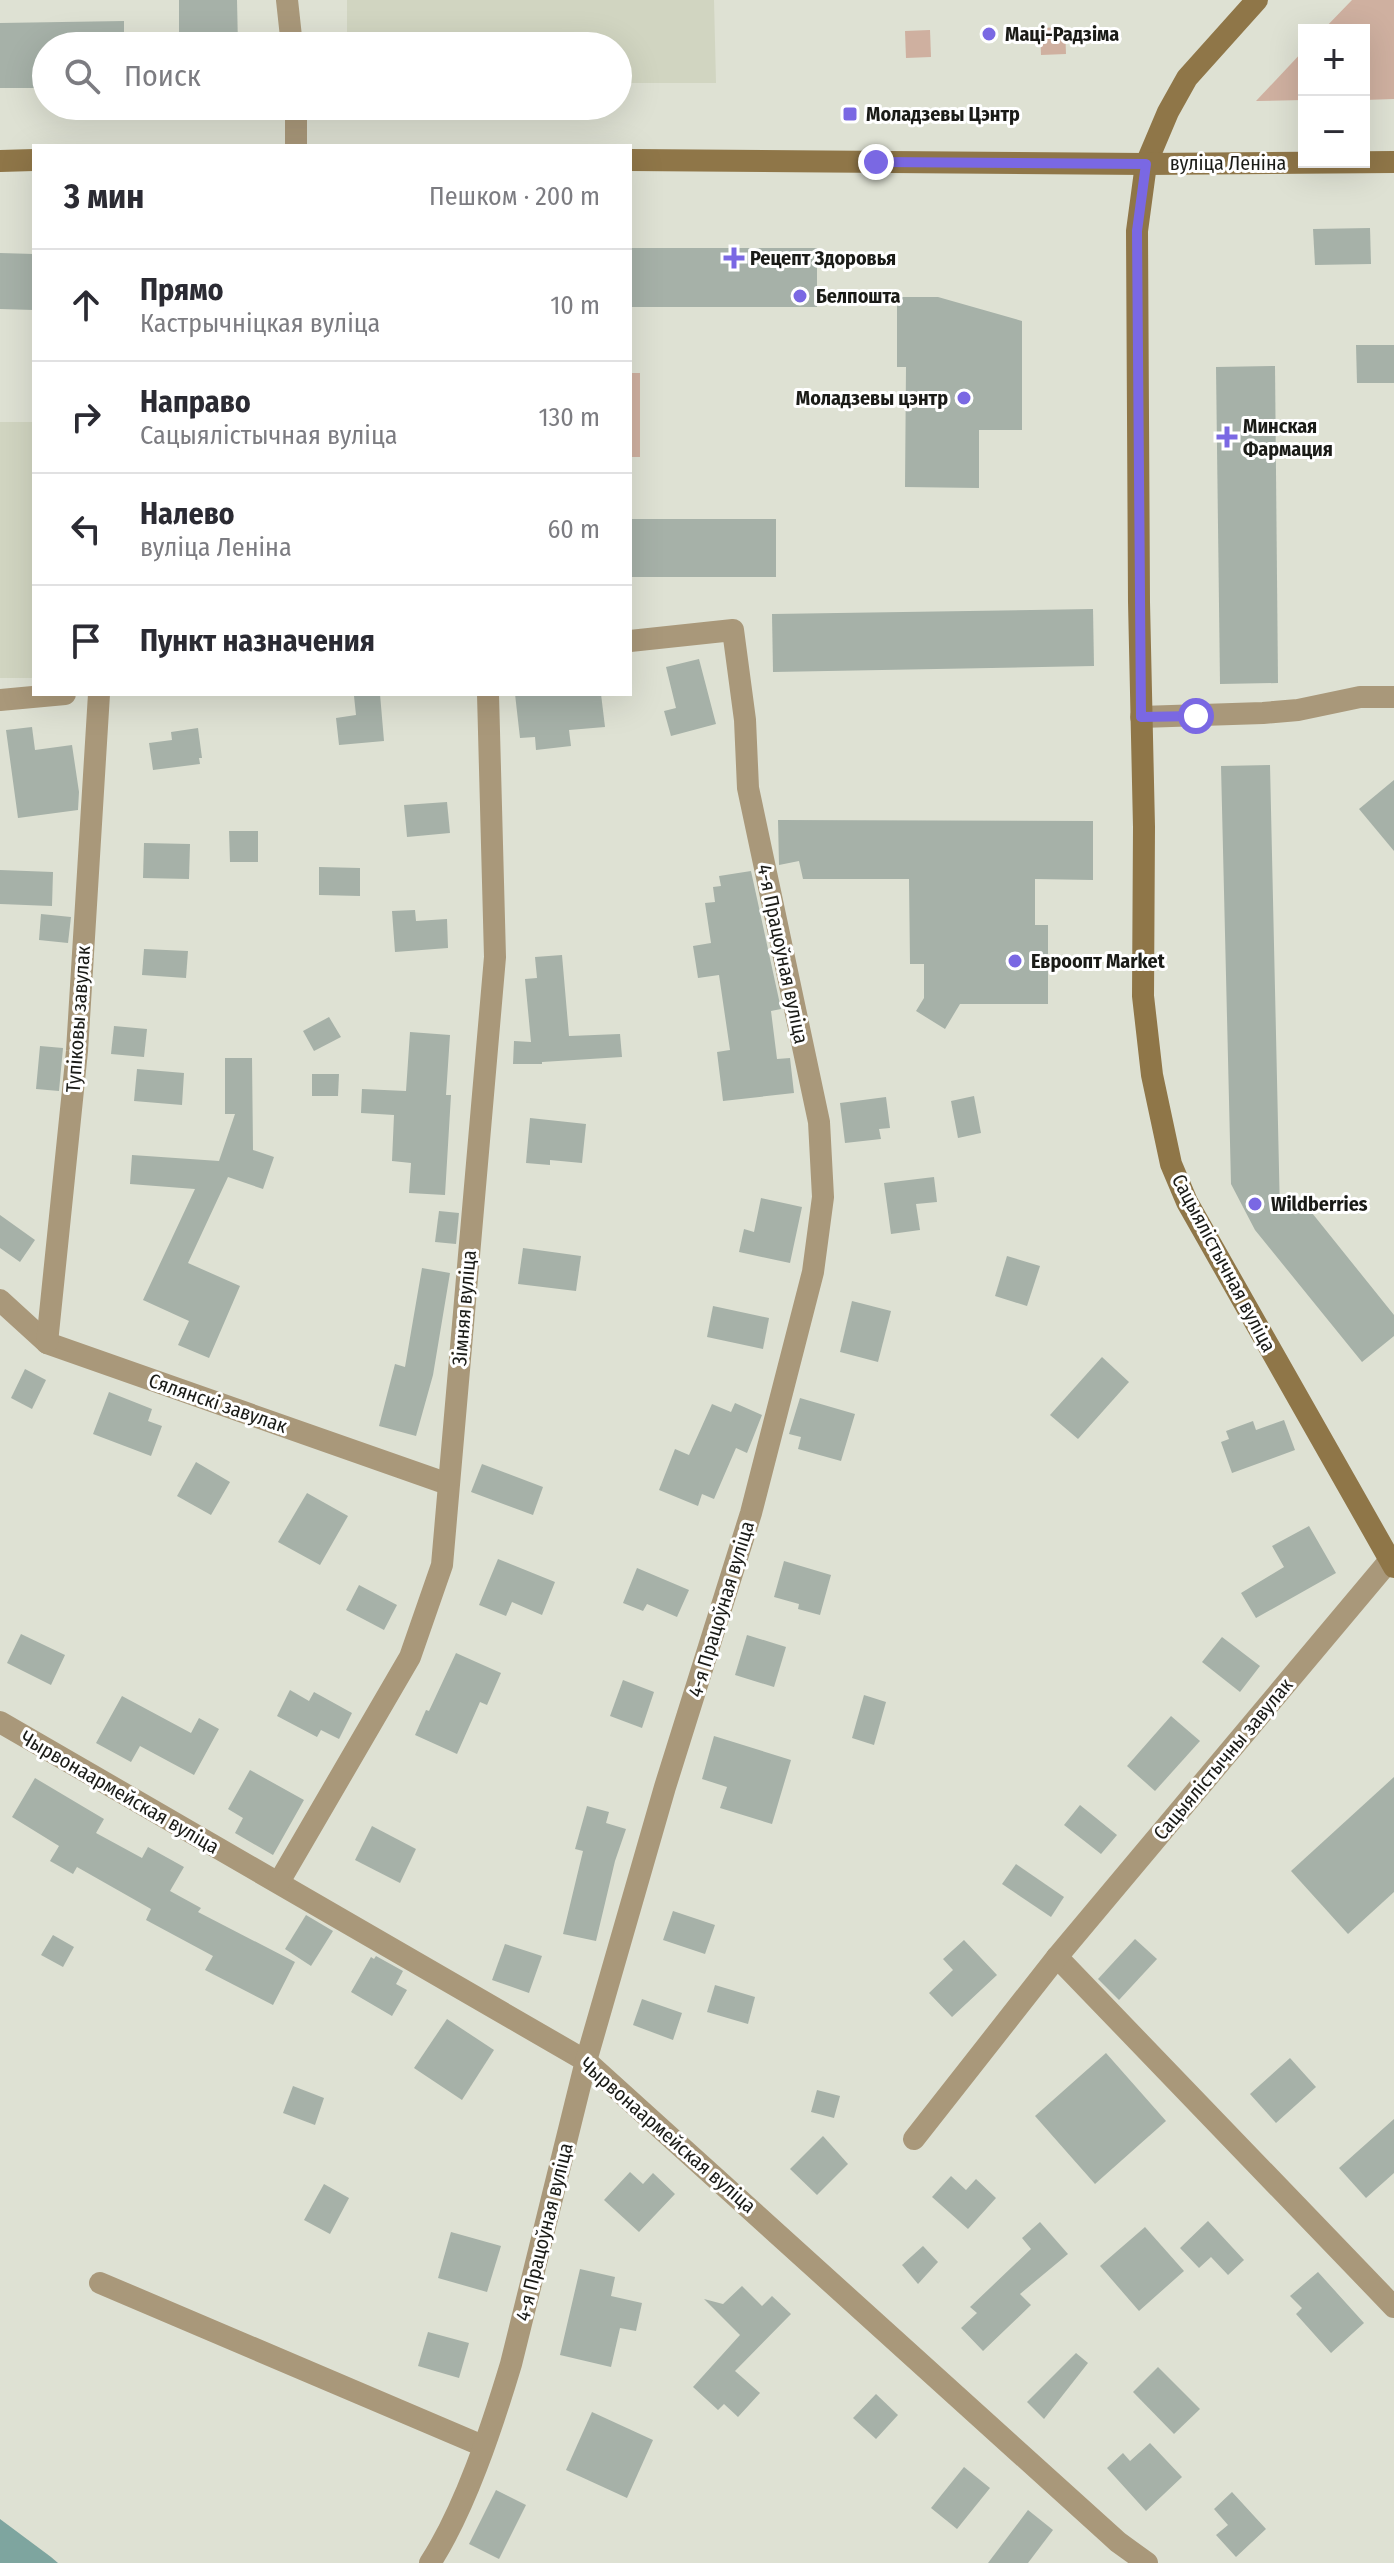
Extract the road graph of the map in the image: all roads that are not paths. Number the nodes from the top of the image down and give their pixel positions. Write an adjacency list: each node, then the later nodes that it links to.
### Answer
1 (287, 0): 3 (street)
2 (1257, 0): 10 (main road, Сацыялістычная вуліца)
3 (290, 32)
4 (296, 120): 5 (street)
5 (296, 144)
6 (32, 160): 8 (main road)
7 (632, 160): 10 (main road, вуліца Леніна)
8 (0, 161)
9 (1394, 162): 10 (main road, вуліца Леніна)
10 (1146, 164): 17 (main road, Сацыялістычная вуліца)
11 (632, 641): 25 (street, 4-я Працоўная вуліца)
12 (43, 696): 16 (street)
13 (99, 696): 19 (street, Тупіковы завулак)
14 (488, 696): 20 (street, Зімняя вуліца)
15 (1394, 697): 17 (street)
16 (0, 700)
17 (1141, 717): 21 (main road, Сацыялістычная вуліца)
18 (0, 1300): 19 (street, Сялянскі завулак)
19 (47, 1343): 20 (street, Сялянскі завулак)
20 (448, 1484): 23 (street, Зімняя вуліца)
21 (1392, 1564): 24 (street, Сацыялістычны завулак)
22 (0, 1722): 23 (street, Чырвонаармейская вуліца)
23 (279, 1882): 25 (street, Чырвонаармейская вуліца)
24 (1057, 1957): 26 (street, Сацыялістычны завулак); 28 (street)
25 (586, 2061): 29 (street, 4-я Працоўная вуліца); 31 (street, Чырвонаармейская вуліца)
26 (914, 2139)
27 (100, 2283): 29 (street)
28 (1394, 2307)
29 (483, 2446): 30 (street, 4-я Працоўная вуліца)
30 (430, 2563)
31 (1147, 2563)

